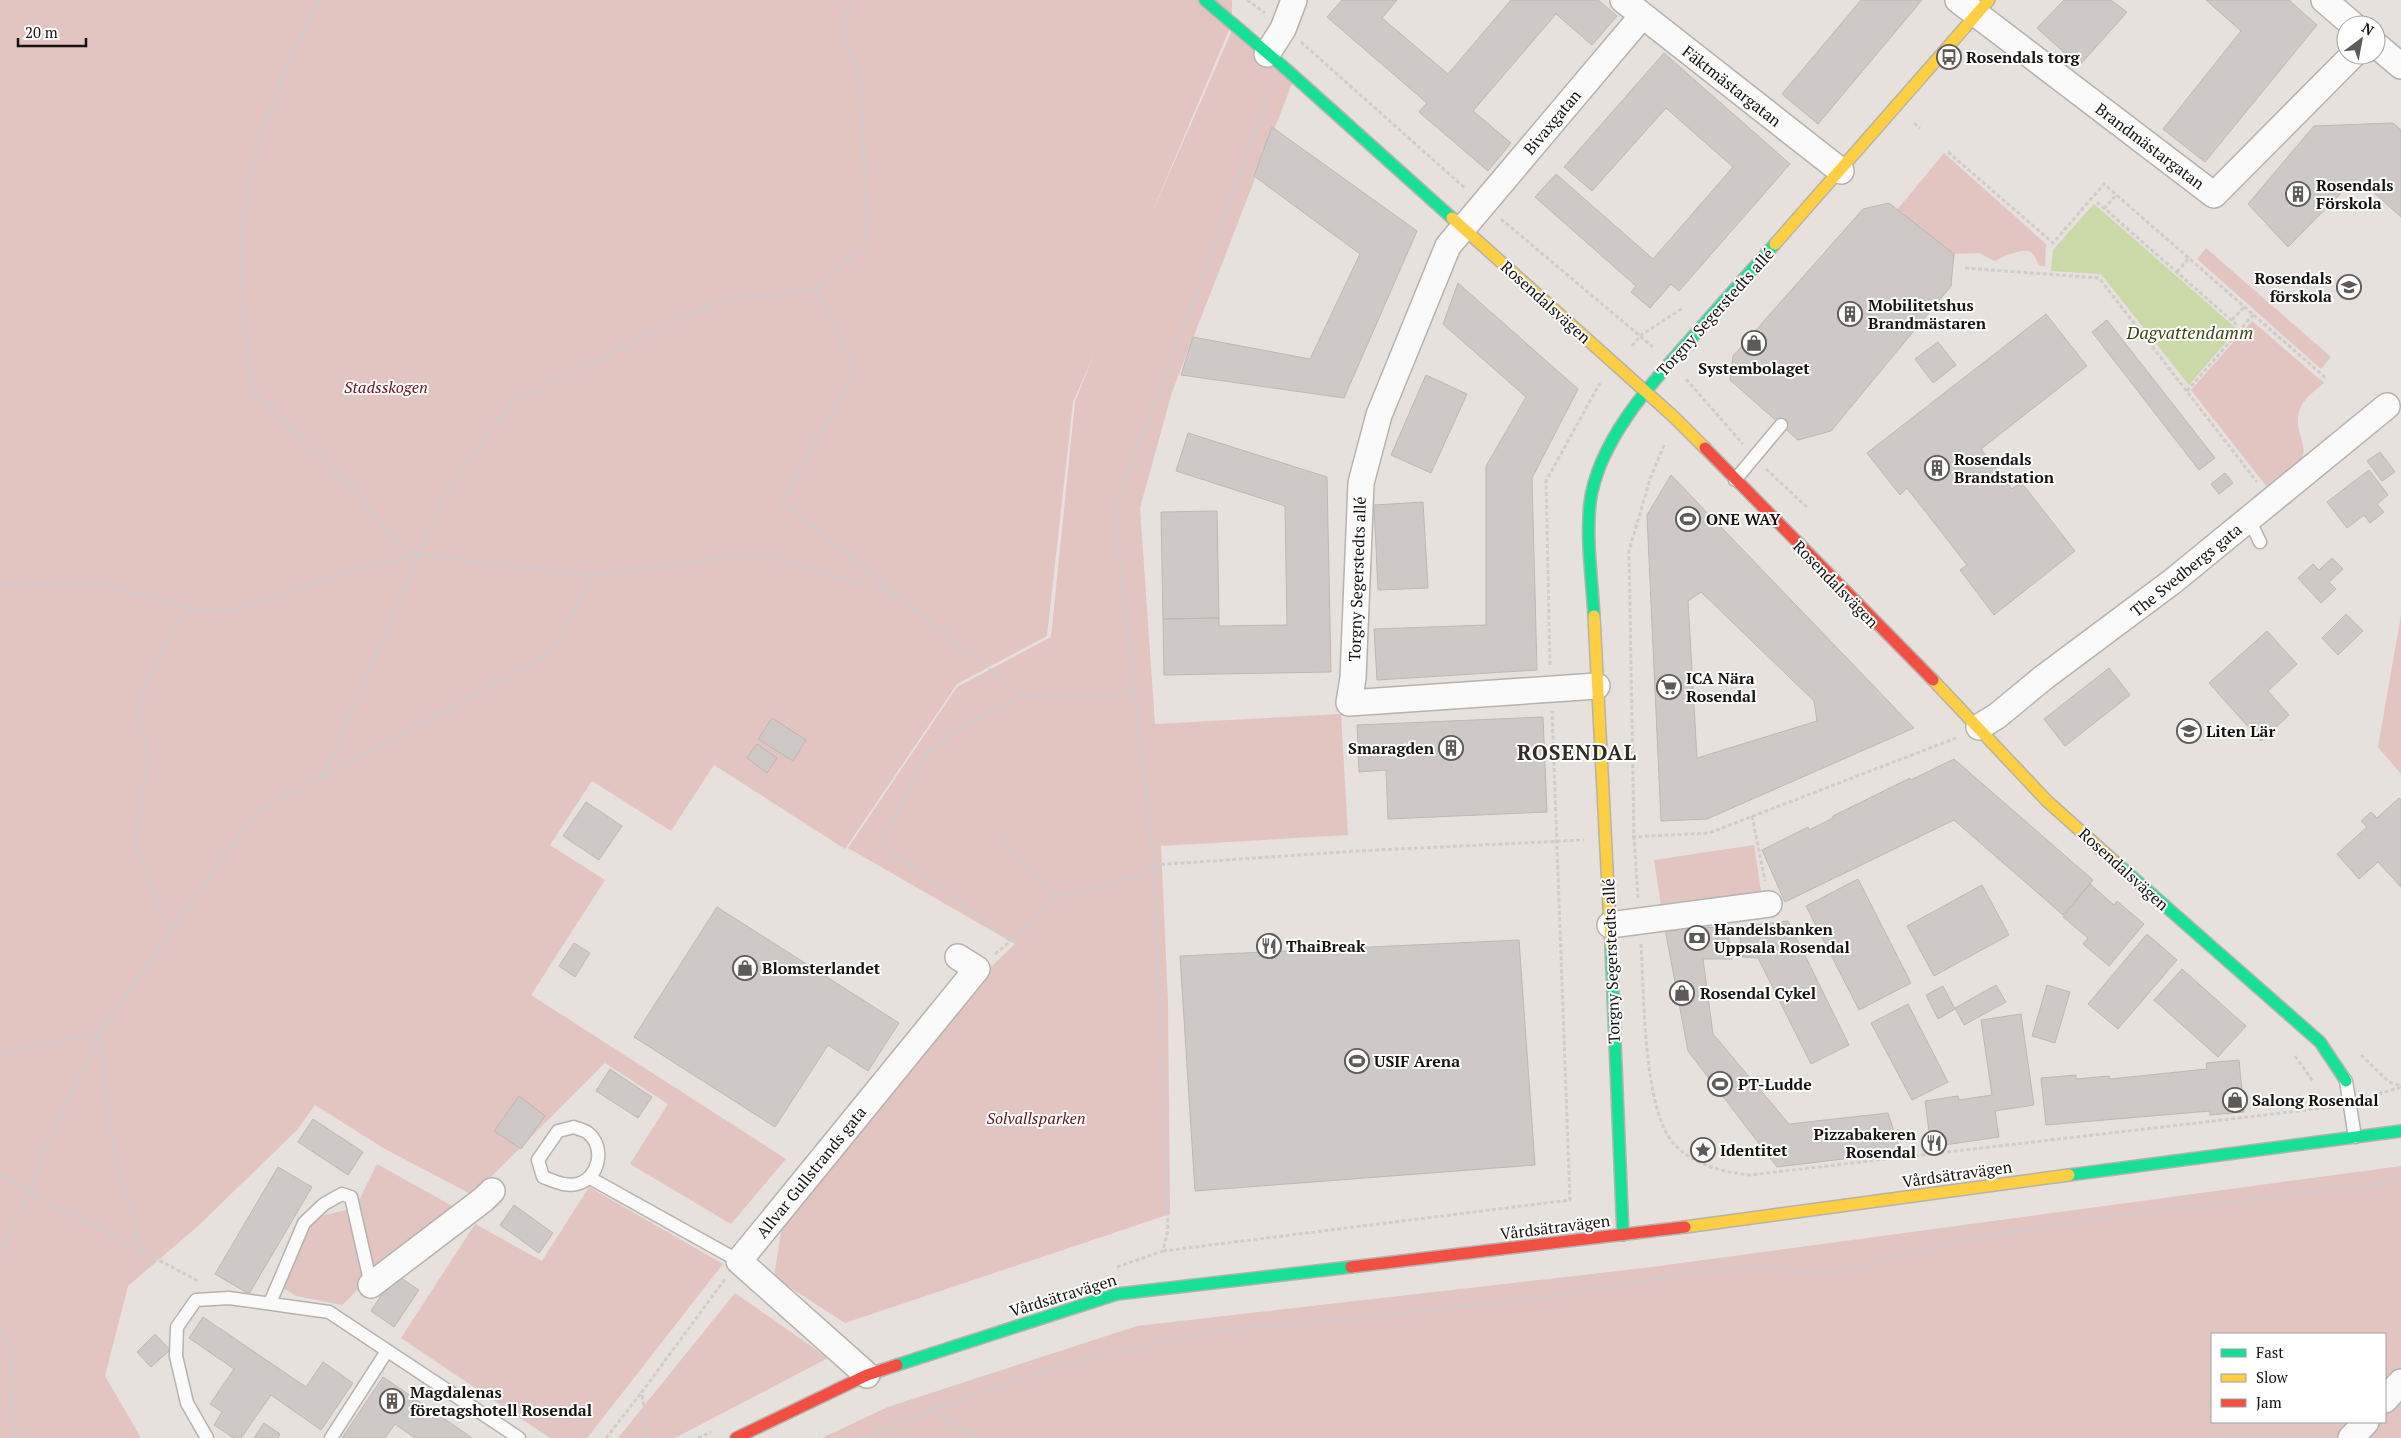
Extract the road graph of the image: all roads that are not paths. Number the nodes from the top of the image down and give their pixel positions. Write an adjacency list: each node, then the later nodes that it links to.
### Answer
1 (1205, 0): 8 (street, Rosendalsvägen)
2 (1294, 0): 8 (street)
3 (2324, 0): 6 (street)
4 (1975, 5): 9 (street, Brandmästargatan); 11 (street, Torgny Segerstedts allé)
5 (1633, 8): 11 (street, Fäktmästargatan); 12 (street, Bivaxgatan)
6 (2341, 15)
7 (2386, 53): 10 (street)
8 (1267, 54): 12 (street, Rosendalsvägen)
9 (2342, 65)
10 (2401, 66)
11 (1841, 171): 13 (street, Torgny Segerstedts allé)
12 (1462, 228): 13 (street, Rosendalsvägen); 19 (street, Torgny Segerstedts allé)
13 (1645, 391): 16 (street, Rosendalsvägen); 19 (street, Torgny Segerstedts allé)
14 (2388, 406): 17 (street, The Svedbergs gata)
15 (1781, 425): 16 (lane)
16 (1735, 480): 20 (street, Rosendalsvägen)
17 (2249, 519): 18 (lane); 20 (street, The Svedbergs gata)
18 (2260, 542)
19 (1597, 686): 22 (street, Torgny Segerstedts allé)
20 (1979, 727): 24 (street, Rosendalsvägen)
21 (1769, 904): 22 (street)
22 (1610, 925): 29 (street, Torgny Segerstedts allé)
23 (968, 963): 30 (street, Allvar Gullstrands gata)
24 (2346, 1081): 26 (lane, Rosendalsvägen)
25 (2401, 1131): 26 (street, Vårdsätravägen)
26 (2355, 1137): 29 (street, Vårdsätravägen)
27 (590, 1178): 27 (lane); 30 (lane)
28 (492, 1191): 31 (street)
29 (1624, 1235): 34 (street, Vårdsätravägen)
30 (739, 1261): 34 (street)
31 (371, 1284): 32 (lane)
32 (270, 1303): 33 (lane); 38 (lane)
33 (387, 1352): 39 (lane); 40 (lane)
34 (867, 1375): 41 (street, Vårdsätravägen)
35 (2401, 1382): 36 (street)
36 (2386, 1399)
37 (2365, 1423): 42 (street)
38 (206, 1438)
39 (331, 1438)
40 (519, 1438)
41 (736, 1438)
42 (2351, 1438)

